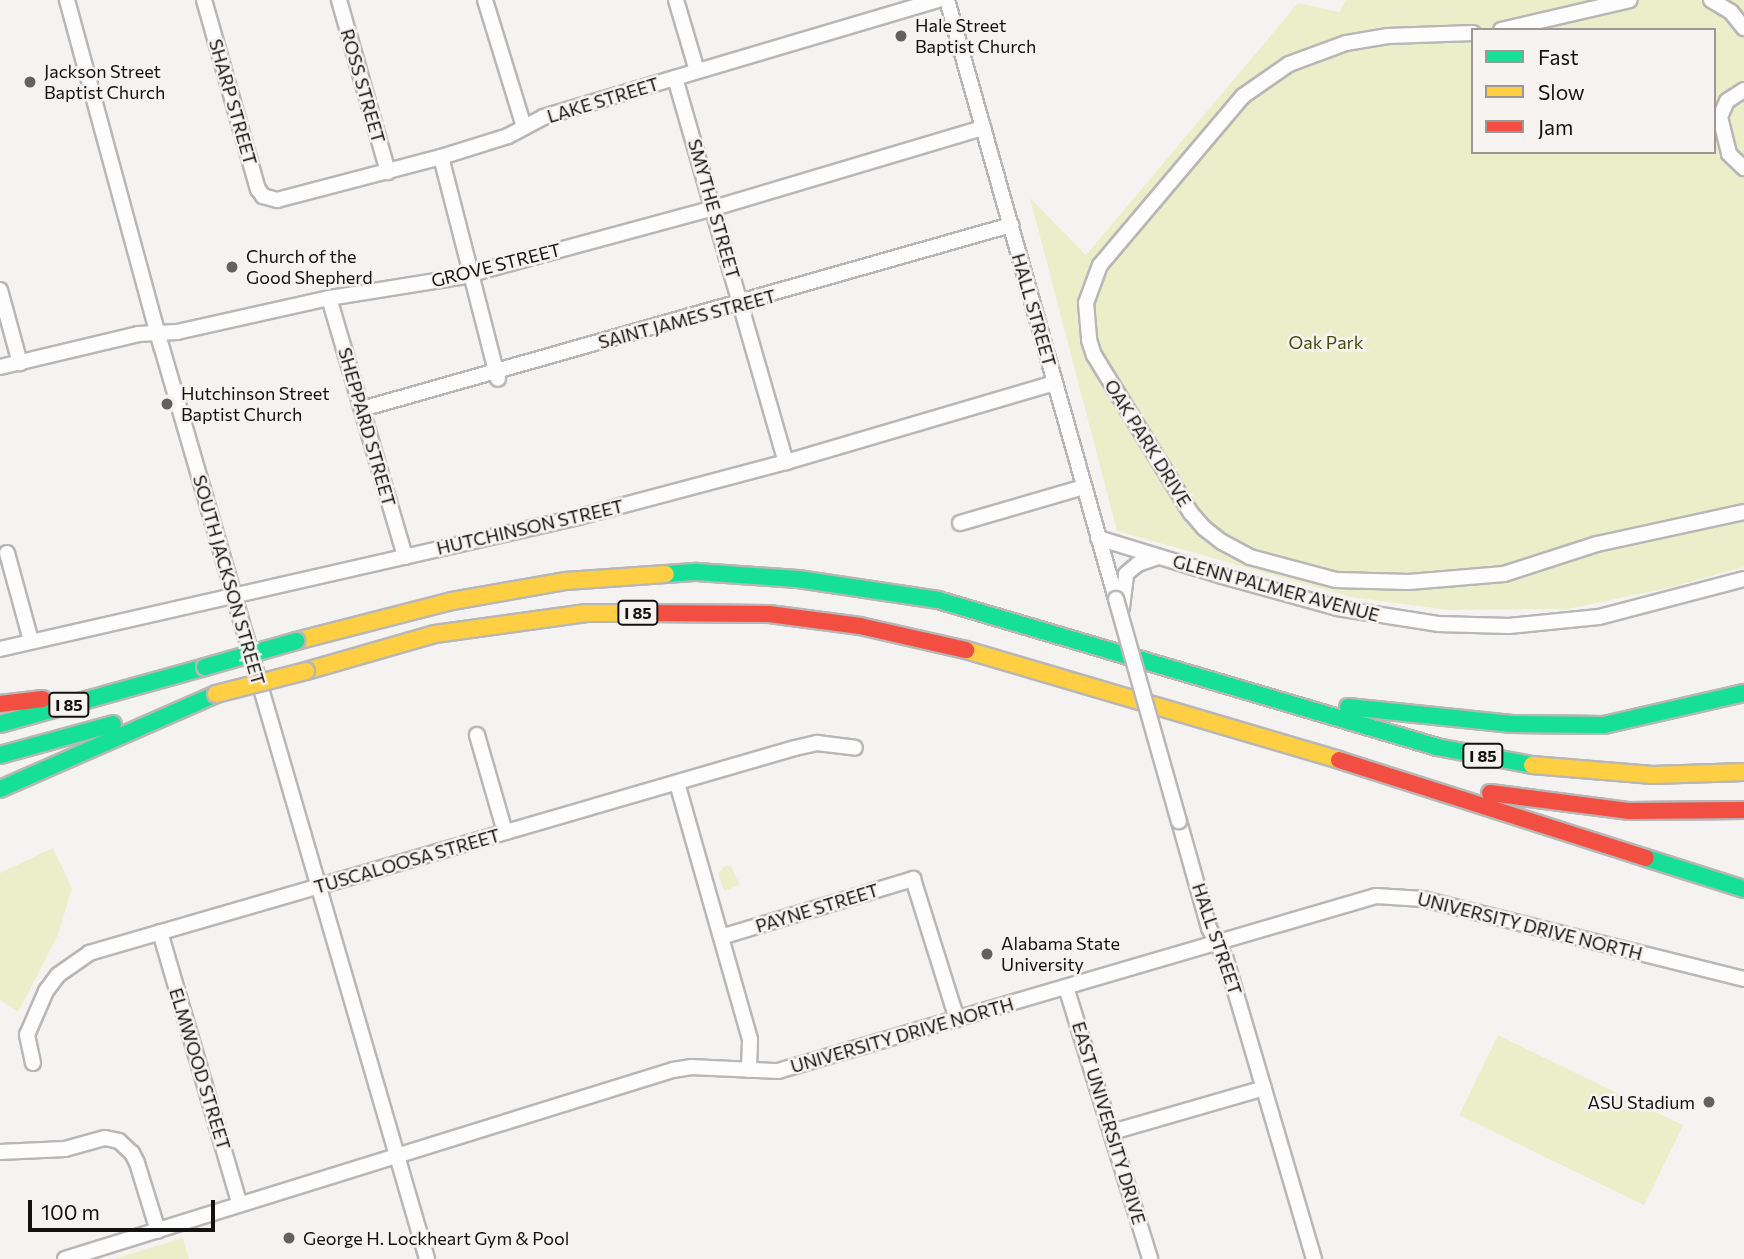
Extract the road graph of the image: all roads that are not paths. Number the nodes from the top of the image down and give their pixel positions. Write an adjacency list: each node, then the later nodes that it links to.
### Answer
1 (67, 0): 28 (street, SOUTH JACKSON STREET)
2 (204, 0): 21 (street, SHARP STREET)
3 (339, 0): 20 (street, ROSS STREET)
4 (485, 0): 16 (street)
5 (676, 0): 13 (street)
6 (937, 0): 13 (street, LAKE STREET)
7 (947, 0): 17 (street, HALL STREET)
8 (1630, 0): 11 (street)
9 (1711, 0): 10 (street)
10 (1743, 23)
11 (1510, 28)
12 (1471, 33): 36 (street, OAK PARK DRIVE)
13 (697, 71): 14 (street, LAKE STREET)
14 (675, 78): 16 (street, LAKE STREET); 22 (street, SMYTHE STREET)
15 (1744, 90): 19 (street)
16 (524, 127): 18 (street, LAKE STREET)
17 (983, 128): 22 (street, GROVE STREET); 23 (street, HALL STREET)
18 (441, 157): 20 (street, LAKE STREET); 24 (street)
19 (1744, 168)
20 (388, 172): 21 (street, LAKE STREET)
21 (270, 199)
22 (714, 208): 24 (street, GROVE STREET); 27 (street, SMYTHE STREET)
23 (1011, 225): 27 (street, SAINT JAMES STREET); 32 (street, HALL STREET)
24 (471, 274): 26 (street, GROVE STREET); 31 (street)
25 (0, 290): 29 (street)
26 (329, 298): 28 (street, GROVE STREET); 33 (street, SHEPPARD STREET)
27 (741, 304): 31 (street, SAINT JAMES STREET); 34 (street, SMYTHE STREET)
28 (158, 332): 29 (street, GROVE STREET); 43 (street, SOUTH JACKSON STREET)
29 (20, 363): 30 (street, GROVE STREET)
30 (0, 368)
31 (497, 376): 33 (street, SAINT JAMES STREET)
32 (1055, 383): 34 (street, HUTCHINSON STREET); 35 (street, HALL STREET)
33 (362, 409): 40 (street, SHEPPARD STREET)
34 (786, 462): 40 (street, HUTCHINSON STREET)
35 (1084, 487): 37 (street); 38 (street, HALL STREET)
36 (1744, 512)
37 (960, 523)
38 (1098, 538): 41 (street, GLENN PALMER AVENUE); 44 (street, HALL STREET, bridge)
39 (7, 553): 45 (street)
40 (405, 557): 43 (street, HUTCHINSON STREET)
41 (1159, 557): 42 (street, GLENN PALMER AVENUE); 44 (street, HALL STREET)
42 (1744, 579)
43 (233, 596): 45 (street, HUTCHINSON STREET); 62 (street, SOUTH JACKSON STREET)
44 (1122, 619): 66 (street, HALL STREET, bridge)
45 (31, 641): 46 (street, HUTCHINSON STREET)
46 (0, 649)
47 (1230, 684): 48 (highway, I 85, bridge); 49 (highway); 57 (highway, I 85)
48 (138, 686): 51 (highway); 52 (highway, I 85)
49 (1744, 693)
50 (216, 694): 55 (highway, I 85); 56 (highway, I 85, bridge); 59 (highway)
51 (0, 704)
52 (0, 724)
53 (477, 735): 61 (street)
54 (855, 748): 58 (street, TUSCALOOSA STREET)
55 (0, 755)
56 (1368, 769): 60 (highway, I 85); 63 (highway)
57 (1744, 772)
58 (677, 783): 61 (street, TUSCALOOSA STREET); 65 (street)
59 (0, 789)
60 (1744, 810)
61 (505, 832): 62 (street, TUSCALOOSA STREET)
62 (319, 887): 64 (street, TUSCALOOSA STREET); 75 (street, SOUTH JACKSON STREET)
63 (1744, 889)
64 (160, 932): 70 (street, TUSCALOOSA STREET); 76 (street, ELMWOOD STREET)
65 (721, 937): 69 (street, PAYNE STREET); 71 (street)
66 (1217, 944): 67 (street, UNIVERSITY DRIVE NORTH); 68 (street, UNIVERSITY DRIVE NORTH); 72 (street, HALL STREET)
67 (1744, 979)
68 (1066, 987): 69 (street, UNIVERSITY DRIVE NORTH); 73 (street, EAST UNIVERSITY DRIVE)
69 (957, 1019): 71 (street, UNIVERSITY DRIVE NORTH)
70 (33, 1063)
71 (749, 1070): 75 (street, UNIVERSITY DRIVE NORTH)
72 (1264, 1088): 73 (street); 81 (street, HALL STREET)
73 (1112, 1132): 78 (street, EAST UNIVERSITY DRIVE)
74 (0, 1152): 77 (street)
75 (399, 1157): 76 (street, UNIVERSITY DRIVE NORTH); 80 (street, SOUTH JACKSON STREET)
76 (240, 1205): 77 (street, UNIVERSITY DRIVE NORTH)
77 (158, 1231): 79 (street, UNIVERSITY DRIVE NORTH)
78 (1146, 1258)
79 (65, 1259)
80 (427, 1259)
81 (1314, 1259)

